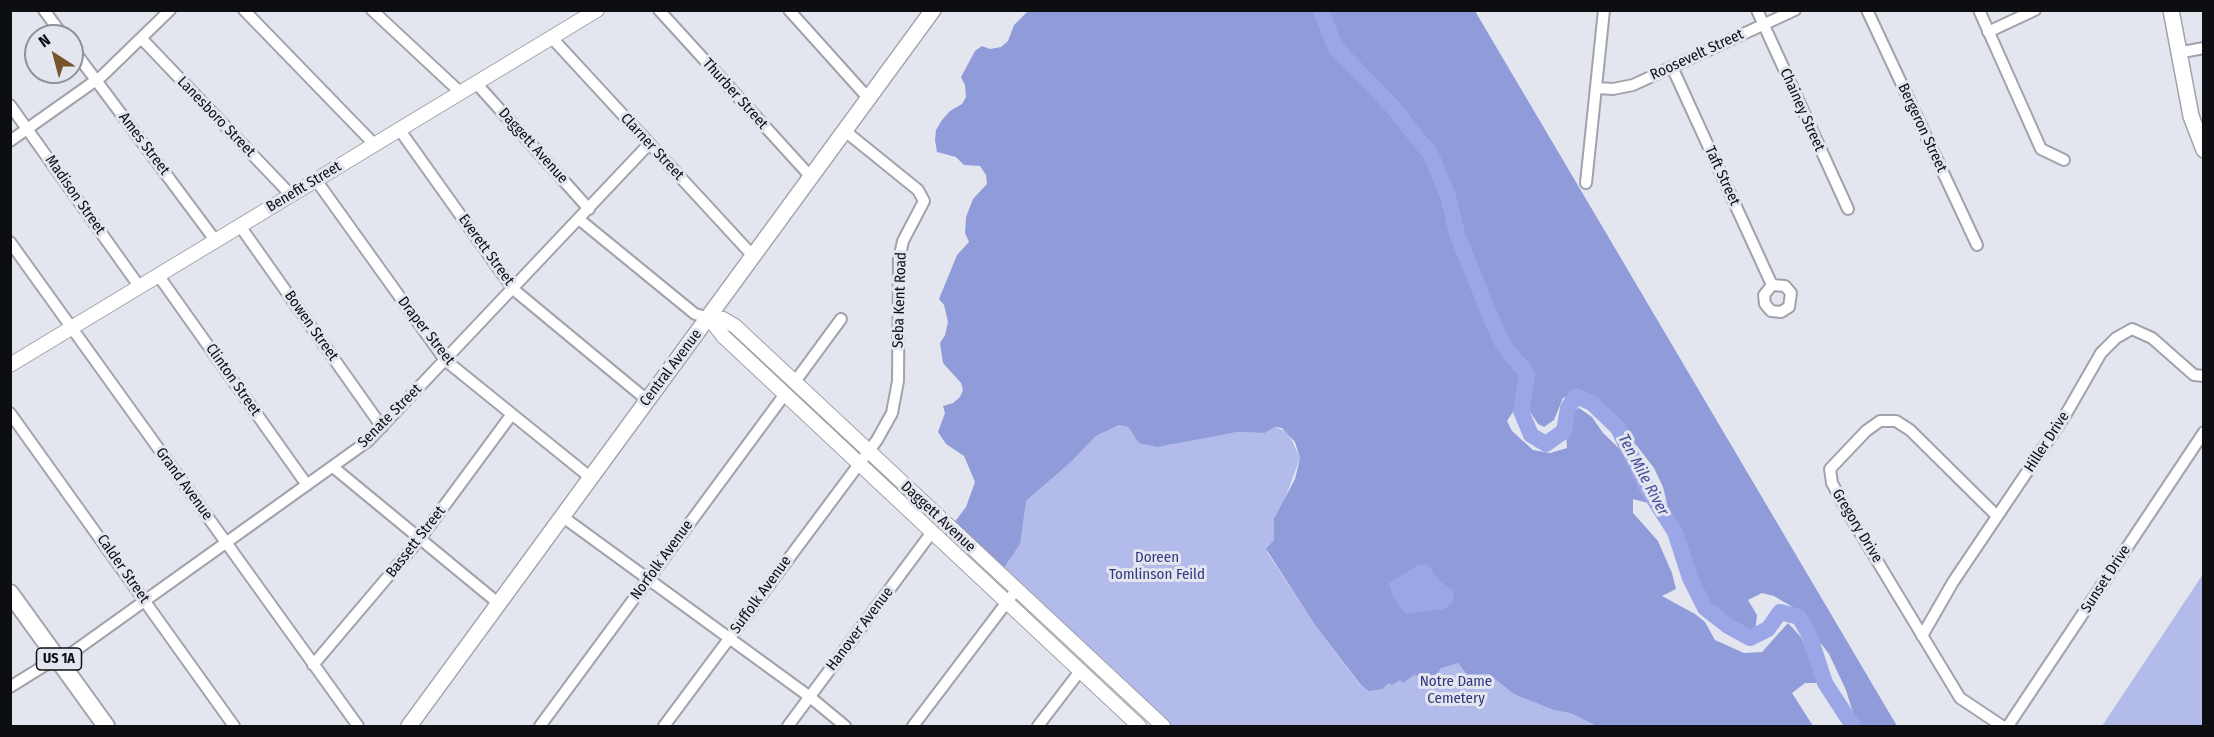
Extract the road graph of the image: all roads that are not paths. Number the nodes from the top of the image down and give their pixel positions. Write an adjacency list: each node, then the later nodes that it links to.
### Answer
1 (170, 10): 17 (street)
2 (244, 10): 33 (street)
3 (372, 10): 26 (street)
4 (597, 10): 18 (street, Benefit Street)
5 (659, 10): 37 (street, Thurber Street)
6 (789, 10): 27 (street)
7 (1604, 10): 25 (street)
8 (1757, 10): 15 (street, Chainey Street)
9 (1795, 10): 15 (street, Roosevelt Street)
10 (1867, 10): 47 (street, Bergeron Street)
11 (1979, 10): 16 (street)
12 (2035, 10): 16 (street)
13 (2170, 10): 20 (main road)
14 (927, 13): 27 (main road, Central Avenue)
15 (1764, 25): 22 (street, Roosevelt Street); 42 (street, Chainey Street)
16 (1988, 32): 36 (street)
17 (141, 38): 23 (street); 40 (street, Lanesboro Street)
18 (552, 38): 24 (street, Benefit Street); 34 (street, Clarner Street)
19 (2204, 48): 20 (street)
20 (2177, 53): 35 (main road)
21 (84, 65): 23 (street, Ames Street)
22 (1672, 67): 25 (street, Roosevelt Street); 51 (street, Taft Street)
23 (95, 81): 29 (street); 45 (street, Ames Street)
24 (476, 83): 26 (street, Benefit Street); 41 (street, Daggett Avenue)
25 (1597, 88): 39 (street)
26 (461, 93): 30 (street, Benefit Street)
27 (868, 99): 31 (main road, Central Avenue)
28 (10, 105): 29 (street, Madison Street)
29 (27, 129): 32 (street); 52 (street, Madison Street)
30 (399, 129): 33 (street, Benefit Street); 53 (street, Everett Street)
31 (845, 131): 37 (main road, Central Avenue); 67 (street, Seba Kent Road)
32 (10, 141)
33 (374, 144): 38 (street, Benefit Street)
34 (649, 144): 41 (street, Senate Street); 48 (street, Clarner Street)
35 (2204, 150)
36 (2064, 160)
37 (811, 177): 48 (main road, Central Avenue)
38 (316, 180): 40 (street, Benefit Street); 57 (street, Draper Street)
39 (1586, 183)
40 (291, 195): 44 (street, Benefit Street)
41 (589, 209): 43 (street, Senate Street)
42 (1848, 209)
43 (580, 220): 53 (street, Senate Street); 54 (street, Daggett Avenue)
44 (240, 226): 45 (street, Benefit Street); 65 (street, Bowen Street)
45 (215, 240): 50 (street, Benefit Street)
46 (10, 242): 49 (street, Grand Avenue)
47 (1977, 245)
48 (753, 256): 54 (main road, Central Avenue)
49 (15, 259): 56 (street, Grand Avenue)
50 (158, 275): 52 (street, Benefit Street); 71 (street, Clinton Street)
51 (1772, 285)
52 (139, 286): 56 (street, Benefit Street)
53 (513, 289): 57 (street, Senate Street); 62 (street, Everett Street)
54 (709, 318): 60 (street, Daggett Avenue); 61 (street, Daggett Avenue); 62 (main road, Central Avenue)
55 (841, 319): 60 (street)
56 (72, 328): 58 (street, Benefit Street); 76 (street, Grand Avenue)
57 (445, 360): 64 (street, Draper Street); 65 (street, Senate Street)
58 (10, 365)
59 (2204, 376): 72 (street, Hiller Drive)
60 (794, 383): 67 (street, Daggett Avenue)
61 (785, 394): 68 (street, Daggett Avenue); 77 (street, Norfolk Avenue)
62 (647, 400): 70 (main road, Central Avenue)
63 (10, 413): 80 (street, Calder Street)
64 (512, 414): 70 (street, Draper Street); 75 (street, Bassett Street)
65 (381, 427): 69 (street, Senate Street)
66 (2204, 432): 103 (street, Sunset Drive)
67 (867, 451): 68 (street, Seba Kent Road); 78 (street, Daggett Avenue)
68 (858, 463): 74 (street, Daggett Avenue); 84 (street, Suffolk Avenue)
69 (333, 468): 71 (street, Senate Street); 75 (street)
70 (591, 478): 73 (main road, Central Avenue)
71 (307, 486): 76 (street, Senate Street)
72 (1997, 516): 83 (street, Hiller Drive); 83 (street, Gregory Drive)
73 (563, 517): 77 (street); 82 (main road, Central Avenue)
74 (932, 532): 81 (street, Daggett Avenue); 89 (street, Hanover Avenue)
75 (419, 540): 82 (street); 86 (street, Bassett Street)
76 (227, 544): 80 (street, Senate Street); 86 (street, Grand Avenue)
77 (648, 580): 84 (street); 94 (street, Norfolk Avenue)
78 (1016, 590): 81 (street); 101 (street, Daggett Avenue)
79 (10, 593): 85 (main road, US 1A)
80 (146, 601): 85 (street, Senate Street); 91 (street, Calder Street)
81 (1005, 602): 87 (street, Daggett Avenue); 98 (street)
82 (498, 603): 93 (main road, Central Avenue)
83 (1922, 636): 102 (street, Gregory Drive)
84 (729, 639): 89 (street); 95 (street, Suffolk Avenue)
85 (59, 659): 88 (street, Senate Street); 90 (main road, US 1A)
86 (314, 665): 92 (street, Grand Avenue)
87 (1080, 671): 99 (street); 100 (street, Daggett Avenue)
88 (10, 687)
89 (810, 697): 96 (street, Hanover Avenue); 97 (street)
90 (106, 726)
91 (234, 726)
92 (358, 726)
93 (409, 726)
94 (540, 726)
95 (664, 726)
96 (788, 726)
97 (845, 726)
98 (913, 726)
99 (1038, 726)
100 (1139, 726)
101 (1163, 726)
102 (2002, 726)
103 (2008, 726)

